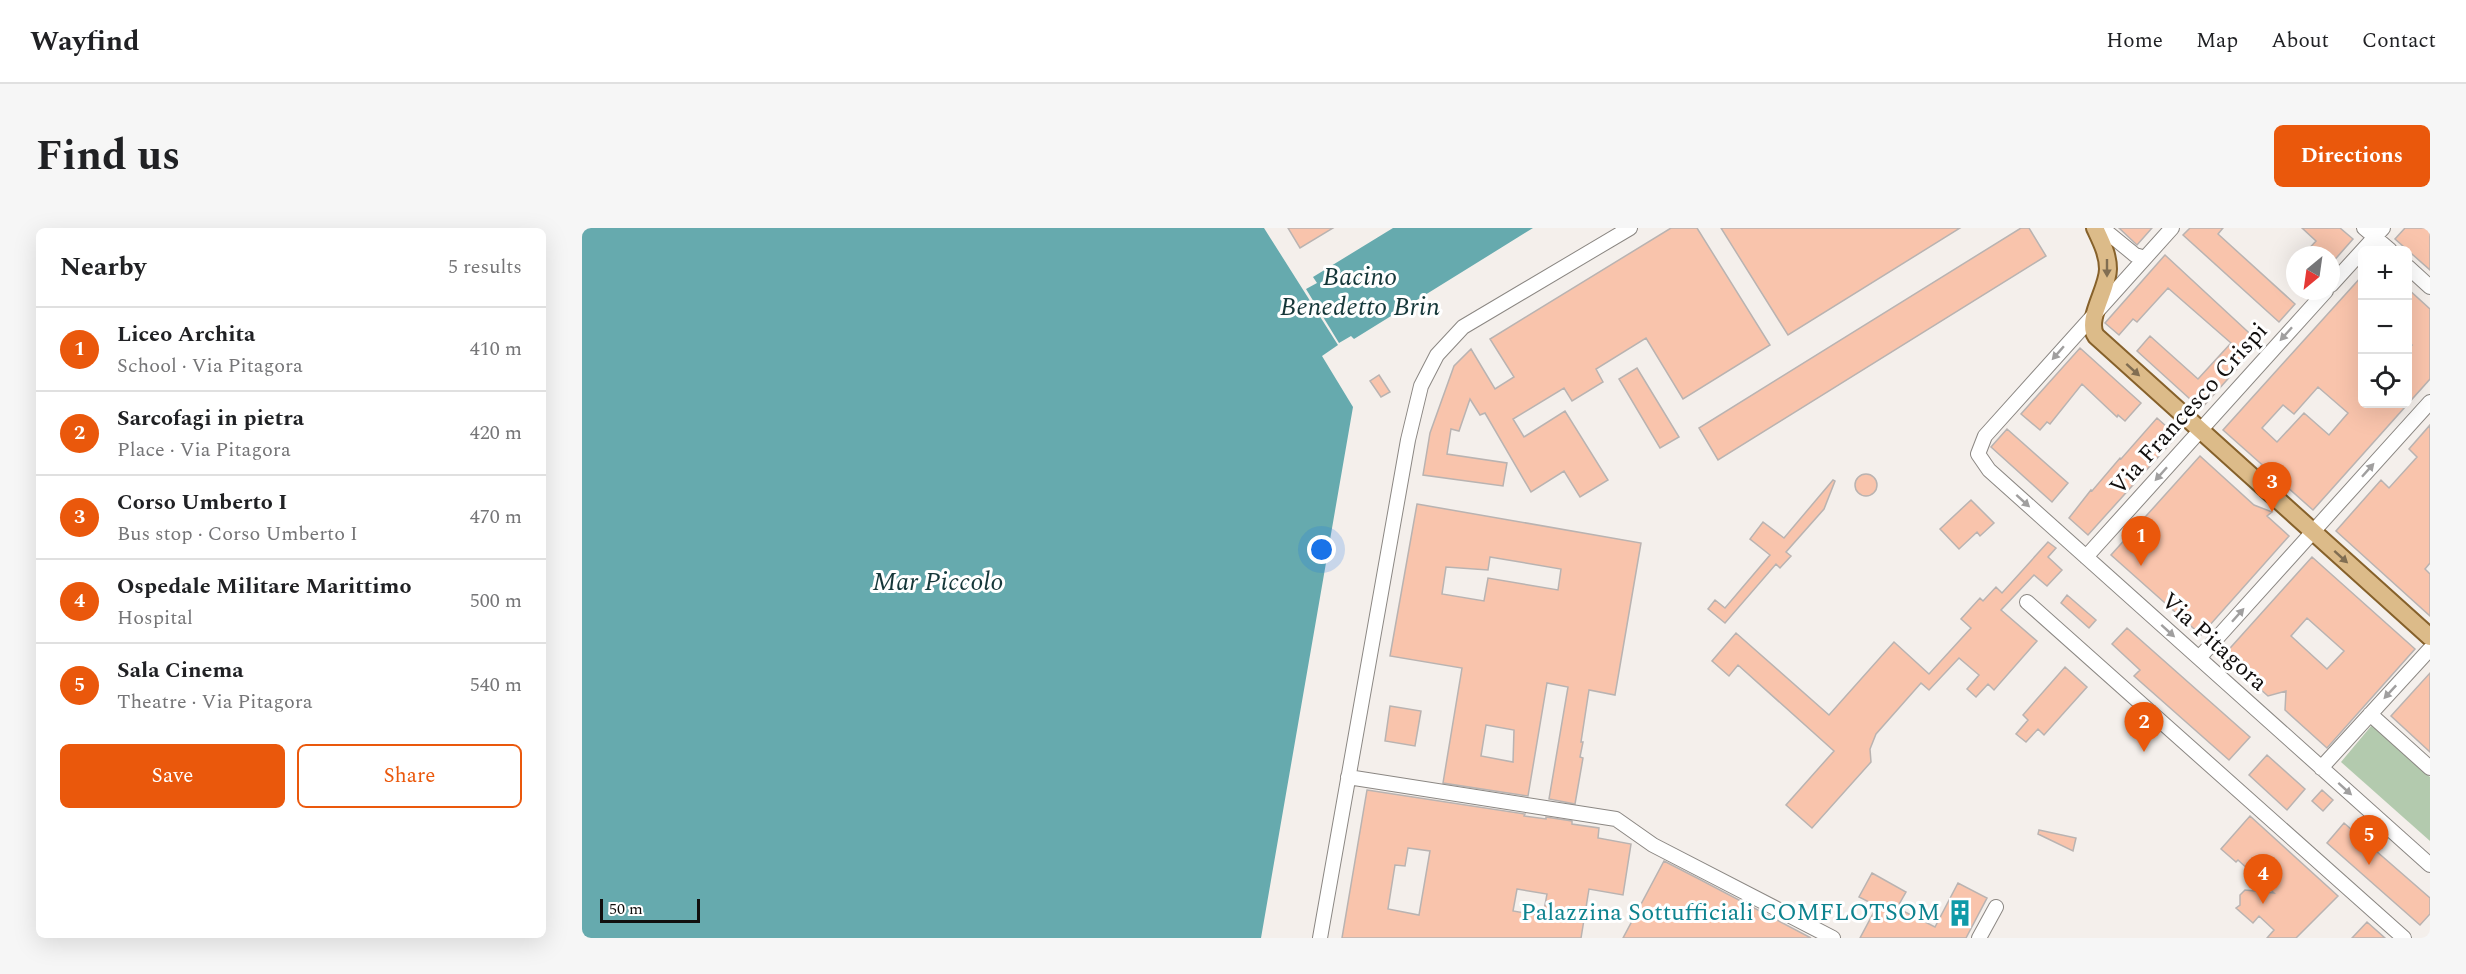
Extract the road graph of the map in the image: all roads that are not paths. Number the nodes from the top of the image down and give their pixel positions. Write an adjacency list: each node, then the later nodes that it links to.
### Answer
1 (1630, 228): 24 (street)
2 (2095, 228): 12 (main road, one-way to 12)
3 (2102, 228): 7 (street)
4 (2172, 228): 7 (street)
5 (2374, 231): 6 (street); 9 (street)
6 (2387, 246)
7 (2145, 258): 12 (street)
8 (2412, 271): 10 (street)
9 (2340, 274)
10 (2430, 287)
11 (2318, 300): 14 (street, Via Francesco Crispi, one-way to 14)
12 (2097, 309): 14 (main road, one-way to 14); 16 (street, Via Pitagora, one-way to 16)
13 (2430, 402): 15 (street, one-way to 13)
14 (2200, 430): 15 (main road); 16 (street, Via Francesco Crispi, one-way to 16)
15 (2313, 532): 18 (main road, one-way to 18); 20 (street, one-way to 15)
16 (2086, 557): 20 (street, Via Pitagora, one-way to 20)
17 (2027, 602): 30 (street)
18 (2430, 637)
19 (2430, 649): 21 (street, one-way to 21)
20 (2199, 658): 22 (street, Via Pitagora)
21 (2370, 714): 22 (street); 23 (street)
22 (2321, 768): 25 (street, Via Pitagora, one-way to 25)
23 (2430, 768)
24 (1348, 777): 27 (street); 28 (street)
25 (2430, 865)
26 (1996, 907): 29 (street)
27 (1320, 938)
28 (1833, 938)
29 (1980, 938)
30 (2404, 938)

